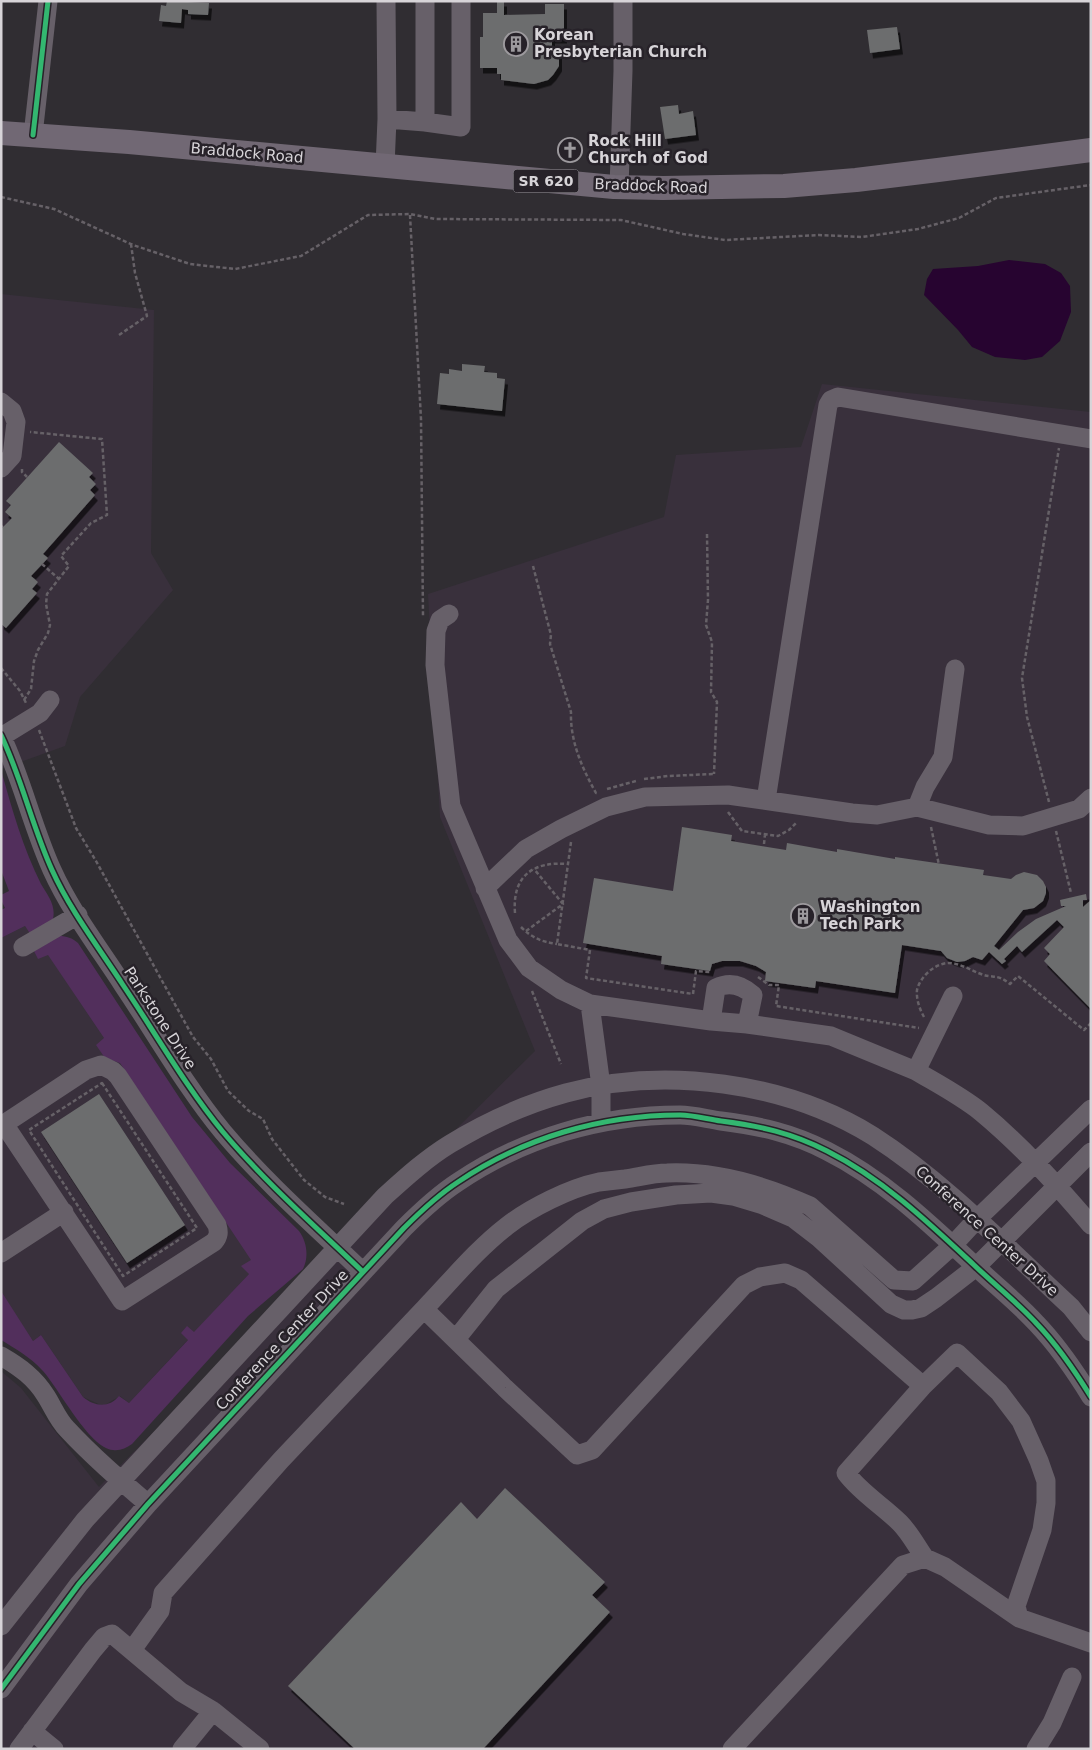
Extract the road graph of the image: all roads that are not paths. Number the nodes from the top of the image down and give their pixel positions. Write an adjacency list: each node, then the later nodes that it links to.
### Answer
1 (48, 1): 9 (street)
2 (386, 1): 6 (street)
3 (425, 1): 7 (street)
4 (461, 1): 7 (street)
5 (623, 1): 12 (street)
6 (387, 119): 7 (street); 11 (street)
7 (425, 122)
8 (1, 133): 9 (main road, Braddock Road / SR 620)
9 (33, 135): 11 (main road, Braddock Road / SR 620)
10 (1091, 150): 12 (main road, Braddock Road / SR 620)
11 (385, 166): 12 (main road, Braddock Road / SR 620)
12 (619, 187)
13 (1, 402): 15 (street)
14 (1091, 439): 21 (street)
15 (1, 468)
16 (448, 614): 23 (street)
17 (955, 669): 22 (street)
18 (50, 700): 19 (street, Parkstone Drive)
19 (1, 736): 24 (street, Parkstone Drive)
20 (1091, 798): 22 (street)
21 (766, 800): 22 (street); 23 (street)
22 (917, 807)
23 (485, 888): 27 (street)
24 (78, 915): 25 (street); 44 (street, Parkstone Drive)
25 (23, 947)
26 (953, 996): 30 (street)
27 (590, 1004): 28 (street); 31 (street)
28 (711, 1021): 29 (street); 29 (street)
29 (747, 1024): 30 (street)
30 (916, 1072): 35 (street)
31 (601, 1086): 33 (street); 40 (street, Conference Center Drive); 44 (street, Conference Center Drive)
32 (1091, 1110): 35 (street)
33 (601, 1122): 43 (street, Conference Center Drive); 47 (street, Conference Center Drive)
34 (1091, 1152): 37 (street)
35 (1036, 1163): 37 (street); 40 (street)
36 (628, 1179): 38 (street); 43 (street); 48 (street)
37 (1057, 1185): 41 (street); 42 (street)
38 (632, 1202): 46 (street); 50 (street)
39 (64, 1212): 39 (street); 45 (street)
40 (977, 1219): 42 (street, Conference Center Drive); 43 (street)
41 (1091, 1225)
42 (1000, 1242): 46 (street); 49 (street, Conference Center Drive)
43 (953, 1245): 46 (street, Conference Center Drive)
44 (337, 1247): 47 (street, Parkstone Drive); 54 (street, Conference Center Drive)
45 (1, 1252)
46 (976, 1267): 53 (street, Conference Center Drive)
47 (362, 1271): 55 (street, Conference Center Drive)
48 (424, 1310): 50 (street); 60 (street)
49 (1091, 1332)
50 (456, 1339): 52 (street)
51 (1, 1356): 54 (street)
52 (923, 1386): 56 (street); 57 (street)
53 (1091, 1397)
54 (122, 1480): 55 (street); 58 (street, Conference Center Drive)
55 (148, 1504): 62 (street, Conference Center Drive)
56 (925, 1558): 57 (street); 69 (street)
57 (1019, 1618): 59 (street)
58 (1, 1626)
59 (1091, 1643)
60 (132, 1650): 63 (street); 64 (street)
61 (1072, 1677): 70 (street)
62 (1, 1689)
63 (213, 1711): 67 (street); 68 (street)
64 (32, 1731): 65 (street); 66 (street)
65 (19, 1749)
66 (54, 1749)
67 (182, 1749)
68 (260, 1749)
69 (732, 1749)
70 (1036, 1749)

